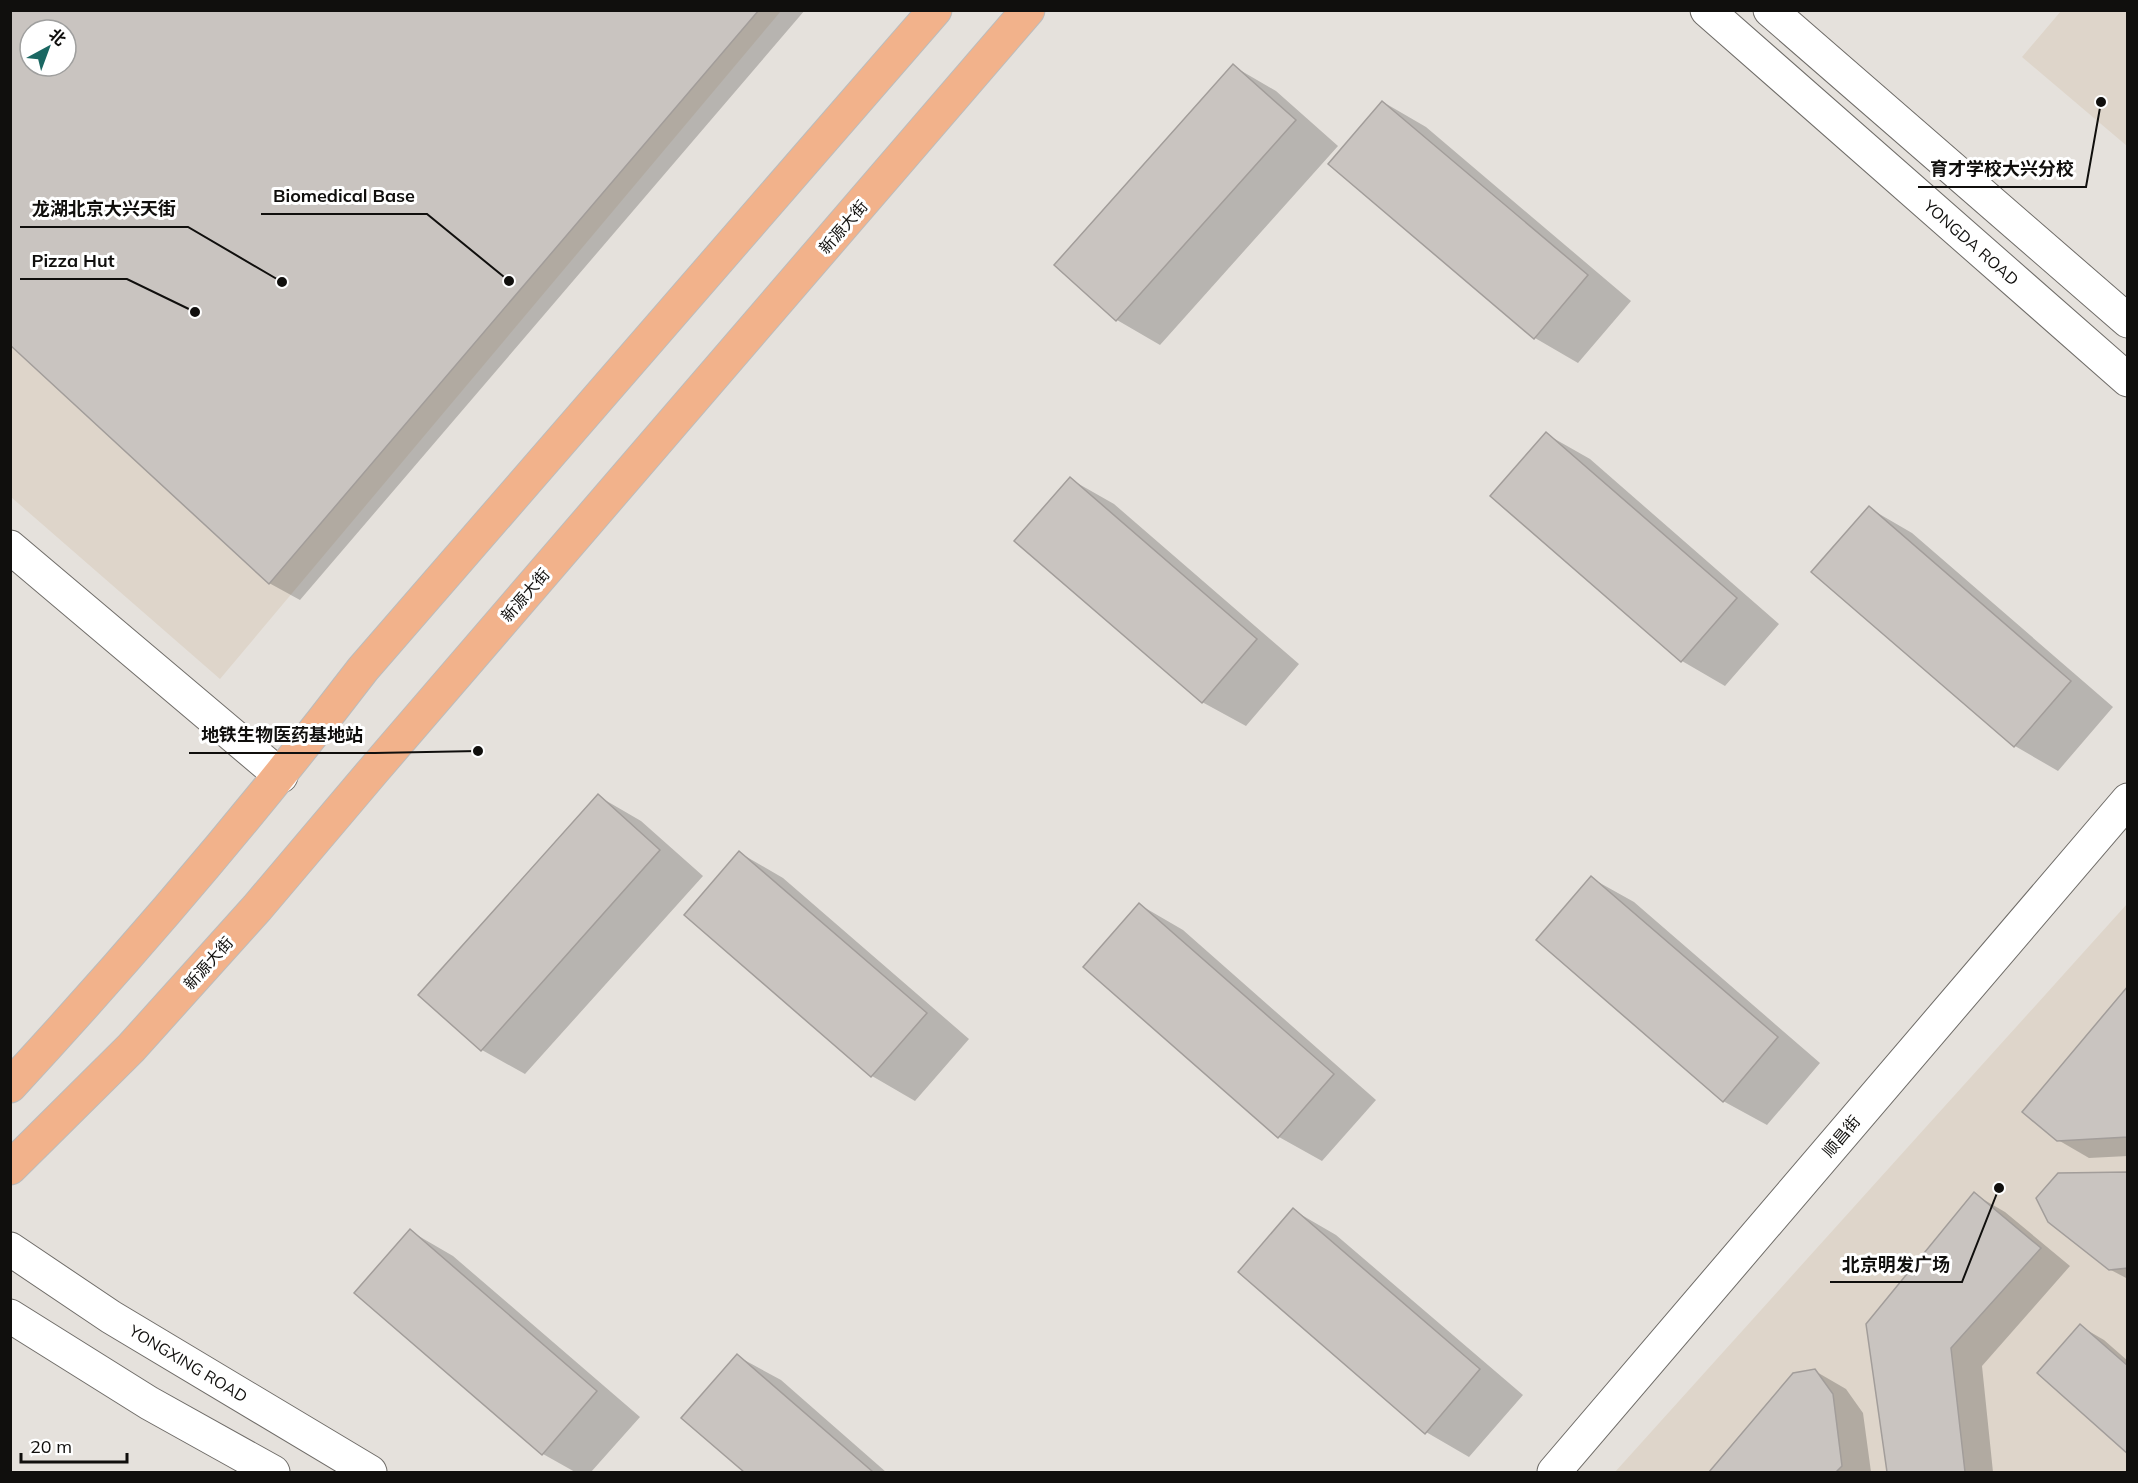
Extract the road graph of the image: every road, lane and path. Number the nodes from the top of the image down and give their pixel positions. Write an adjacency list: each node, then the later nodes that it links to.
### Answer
1 (935, 10): 8 (main road)
2 (1029, 10): 11 (main road, 新源大街)
3 (1707, 10): 6 (street, YONGDA ROAD)
4 (1770, 10): 5 (street)
5 (2127, 321)
6 (2127, 380)
7 (10, 547): 8 (street)
8 (281, 776): 10 (main road)
9 (2127, 800): 16 (street, 顺昌街)
10 (10, 1086)
11 (10, 1168)
12 (10, 1249): 15 (street, YONGXING ROAD)
13 (10, 1316): 14 (street)
14 (273, 1473)
15 (369, 1473)
16 (1554, 1473)

